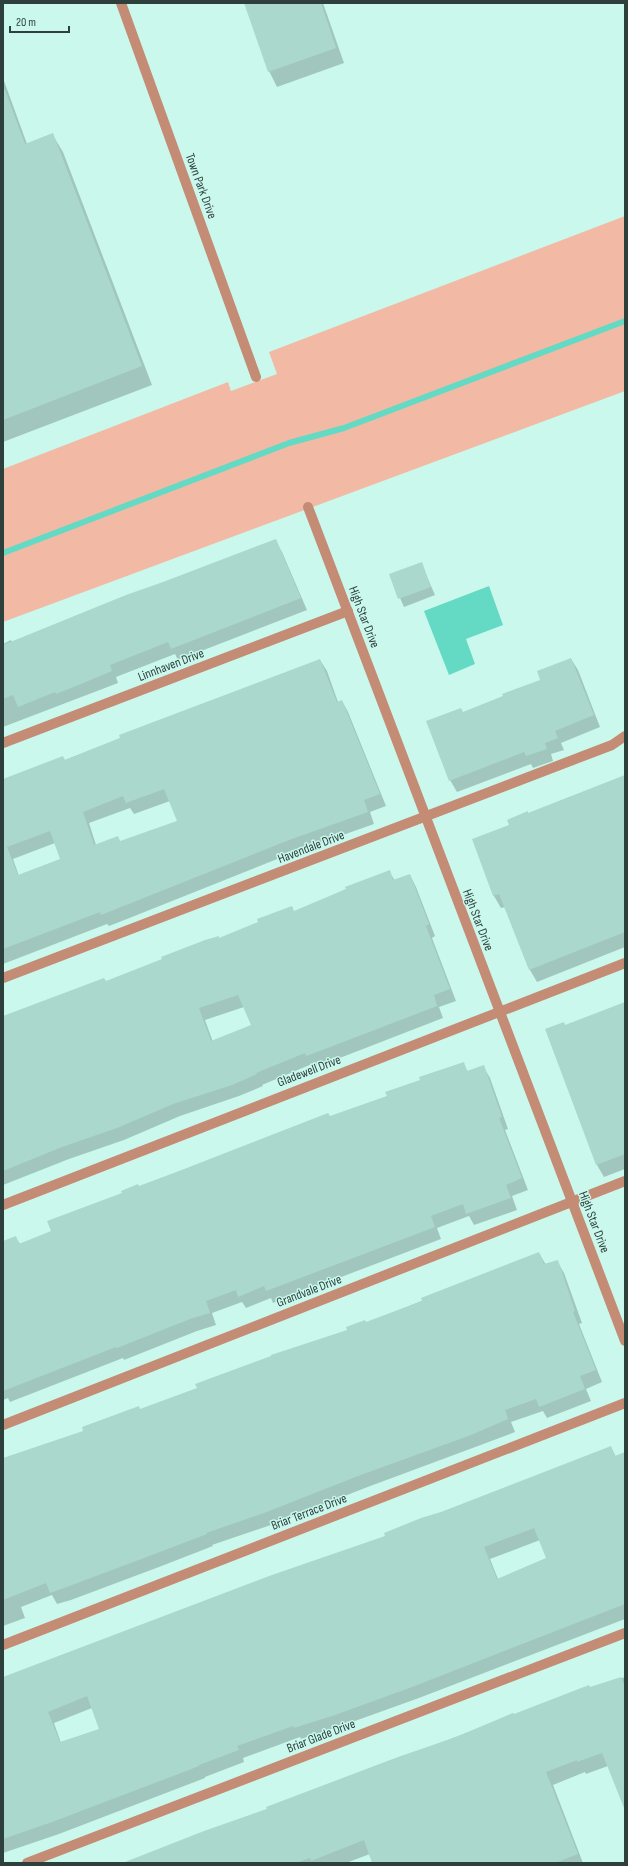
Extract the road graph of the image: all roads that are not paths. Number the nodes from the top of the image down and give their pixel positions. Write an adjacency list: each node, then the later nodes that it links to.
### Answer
1 (121, 3): 2 (street, Town Park Drive)
2 (256, 377)
3 (308, 507): 4 (street, High Star Drive)
4 (348, 612): 6 (street, Linnhaven Drive); 7 (street, High Star Drive)
5 (625, 736): 7 (street, Havendale Drive)
6 (3, 743)
7 (425, 818): 9 (street, Havendale Drive); 10 (street, High Star Drive)
8 (625, 963): 10 (street, Gladewell Drive)
9 (3, 978)
10 (499, 1010): 12 (street, High Star Drive); 13 (street, Gladewell Drive)
11 (625, 1181): 12 (street, Grandvale Drive)
12 (572, 1202): 14 (street, High Star Drive); 16 (street, Grandvale Drive)
13 (3, 1205)
14 (625, 1341)
15 (625, 1402): 18 (street, Briar Terrace Drive)
16 (3, 1424)
17 (625, 1633): 19 (street, Briar Glade Drive)
18 (3, 1646)
19 (27, 1863)

